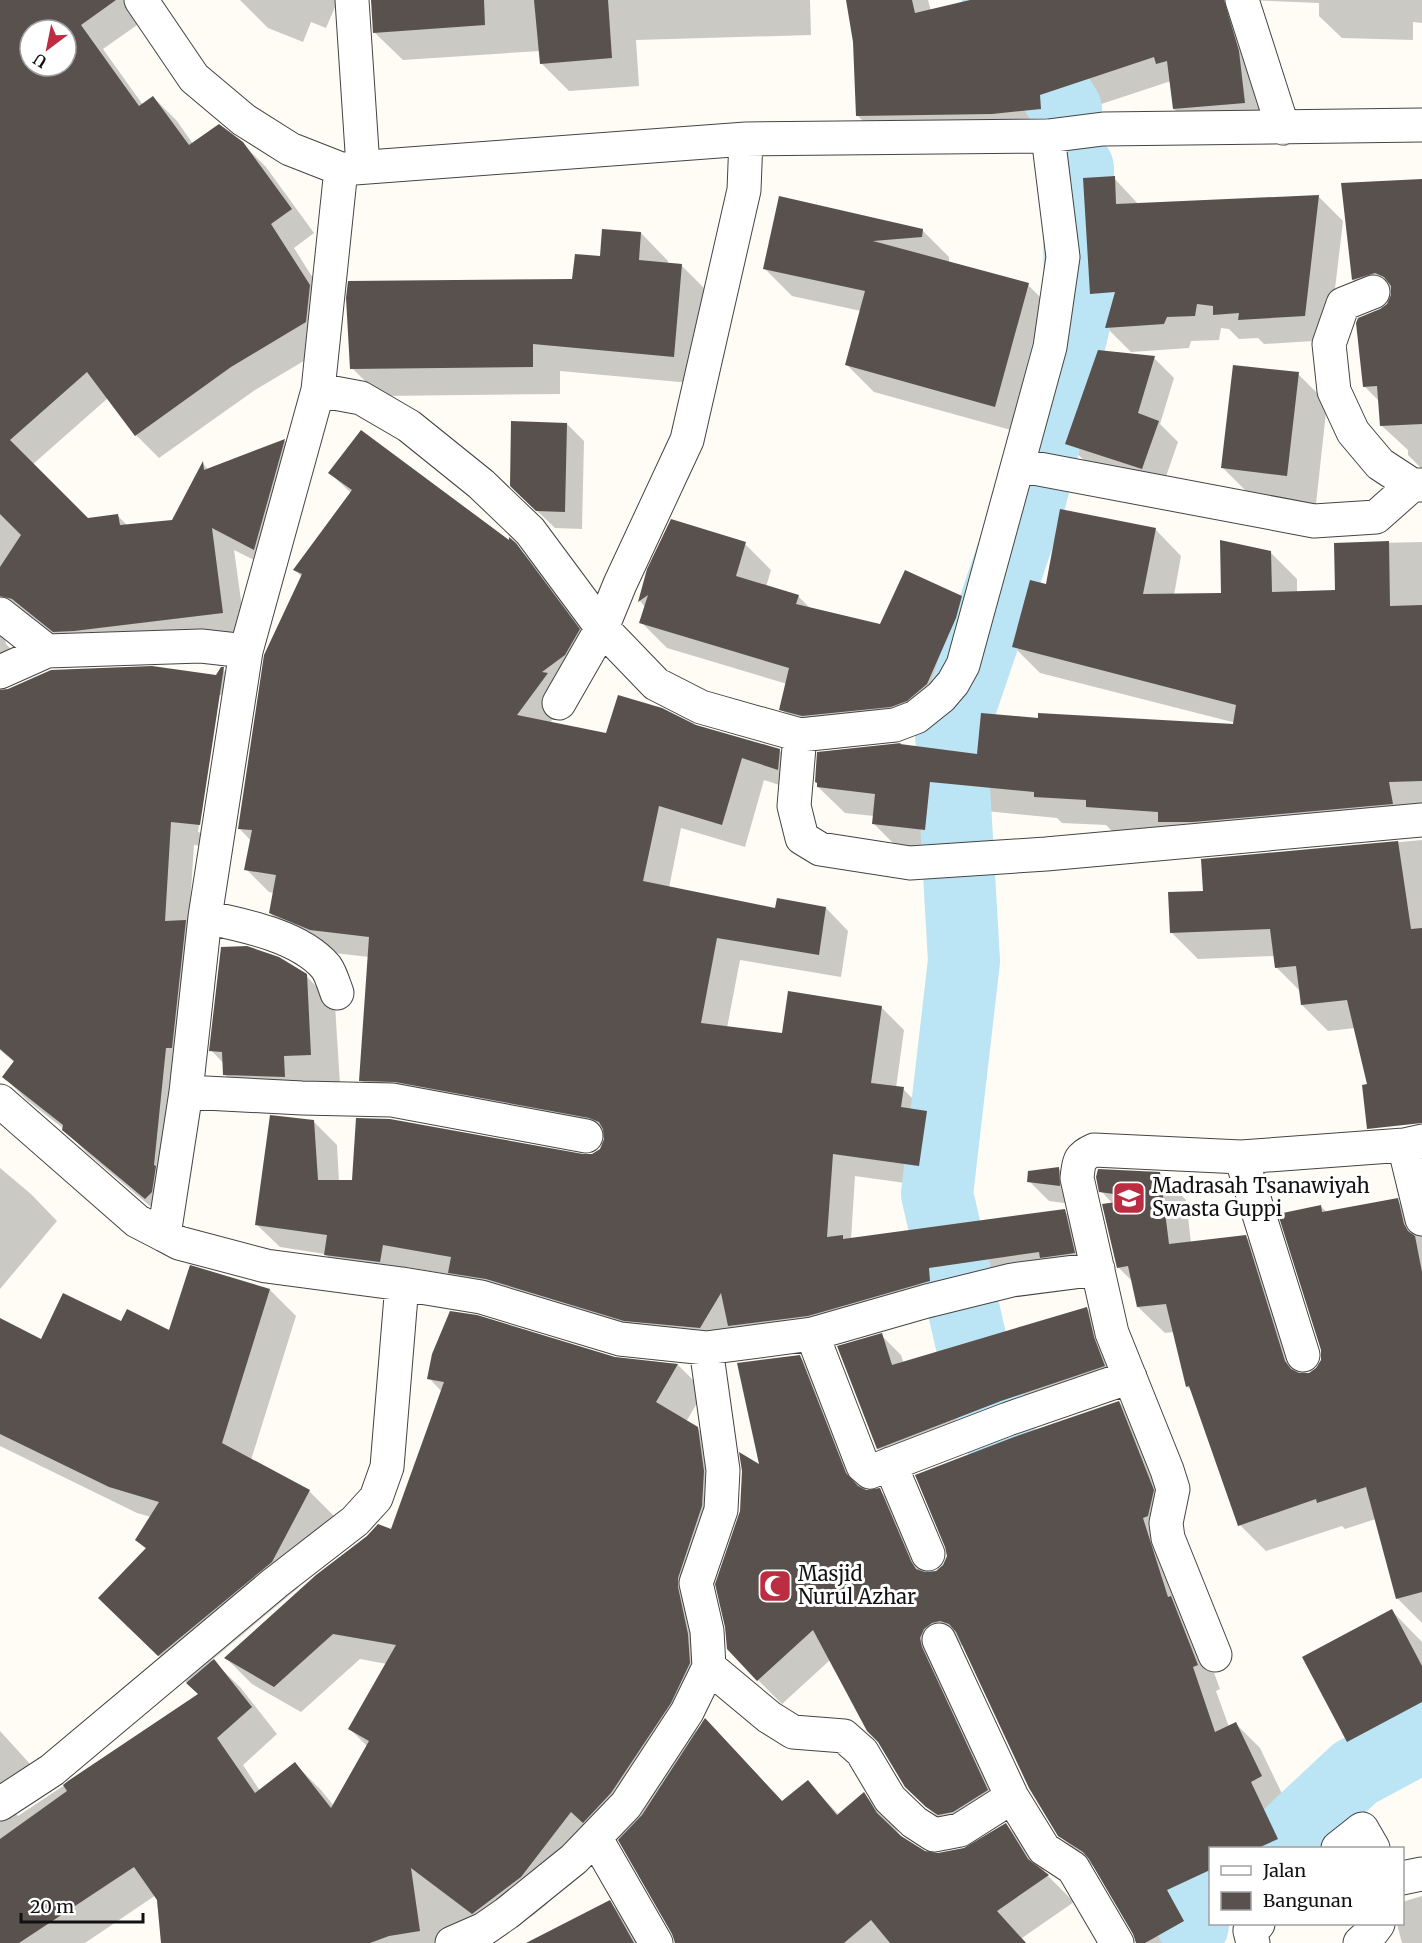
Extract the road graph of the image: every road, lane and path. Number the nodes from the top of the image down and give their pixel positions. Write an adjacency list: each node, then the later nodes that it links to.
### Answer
1 (141, 0): 8 (street)
2 (352, 0): 8 (street)
3 (1242, 0): 5 (street)
4 (1422, 125): 5 (street)
5 (1283, 128): 6 (street)
6 (1048, 136): 7 (street); 11 (street)
7 (746, 139): 8 (street); 14 (street)
8 (352, 168): 10 (street)
9 (1373, 292): 12 (street)
10 (318, 390): 14 (street); 16 (street)
11 (1022, 465): 12 (street); 19 (street)
12 (1417, 485)
13 (0, 614): 15 (street)
14 (602, 628): 18 (street); 19 (street)
15 (46, 651): 16 (street); 17 (street)
16 (246, 651): 21 (street)
17 (0, 672)
18 (559, 703)
19 (800, 735): 20 (street)
20 (1422, 820)
21 (205, 917): 22 (street); 23 (street)
22 (337, 993)
23 (186, 1092): 25 (street); 29 (street)
24 (0, 1101): 29 (street)
25 (586, 1136)
26 (1413, 1143): 27 (street); 28 (street)
27 (1241, 1157): 30 (street); 34 (street)
28 (1422, 1219)
29 (164, 1235): 31 (street)
30 (1098, 1269): 32 (street); 35 (street)
31 (402, 1284): 33 (street); 42 (street)
32 (812, 1334): 33 (street); 36 (street)
33 (706, 1348): 40 (street)
34 (1303, 1355)
35 (1130, 1377): 36 (street); 39 (street)
36 (890, 1464): 37 (street)
37 (928, 1554)
38 (939, 1640): 41 (street)
39 (1215, 1655)
40 (709, 1667): 41 (street); 43 (street)
41 (1012, 1797): 51 (street)
42 (0, 1804)
43 (595, 1838): 49 (street); 50 (street)
44 (1339, 1847): 45 (street)
45 (1372, 1847)
46 (1422, 1874): 47 (street)
47 (1404, 1878)
48 (1377, 1925): 52 (street)
49 (452, 1943)
50 (656, 1943)
51 (1117, 1943)
52 (1360, 1943)

